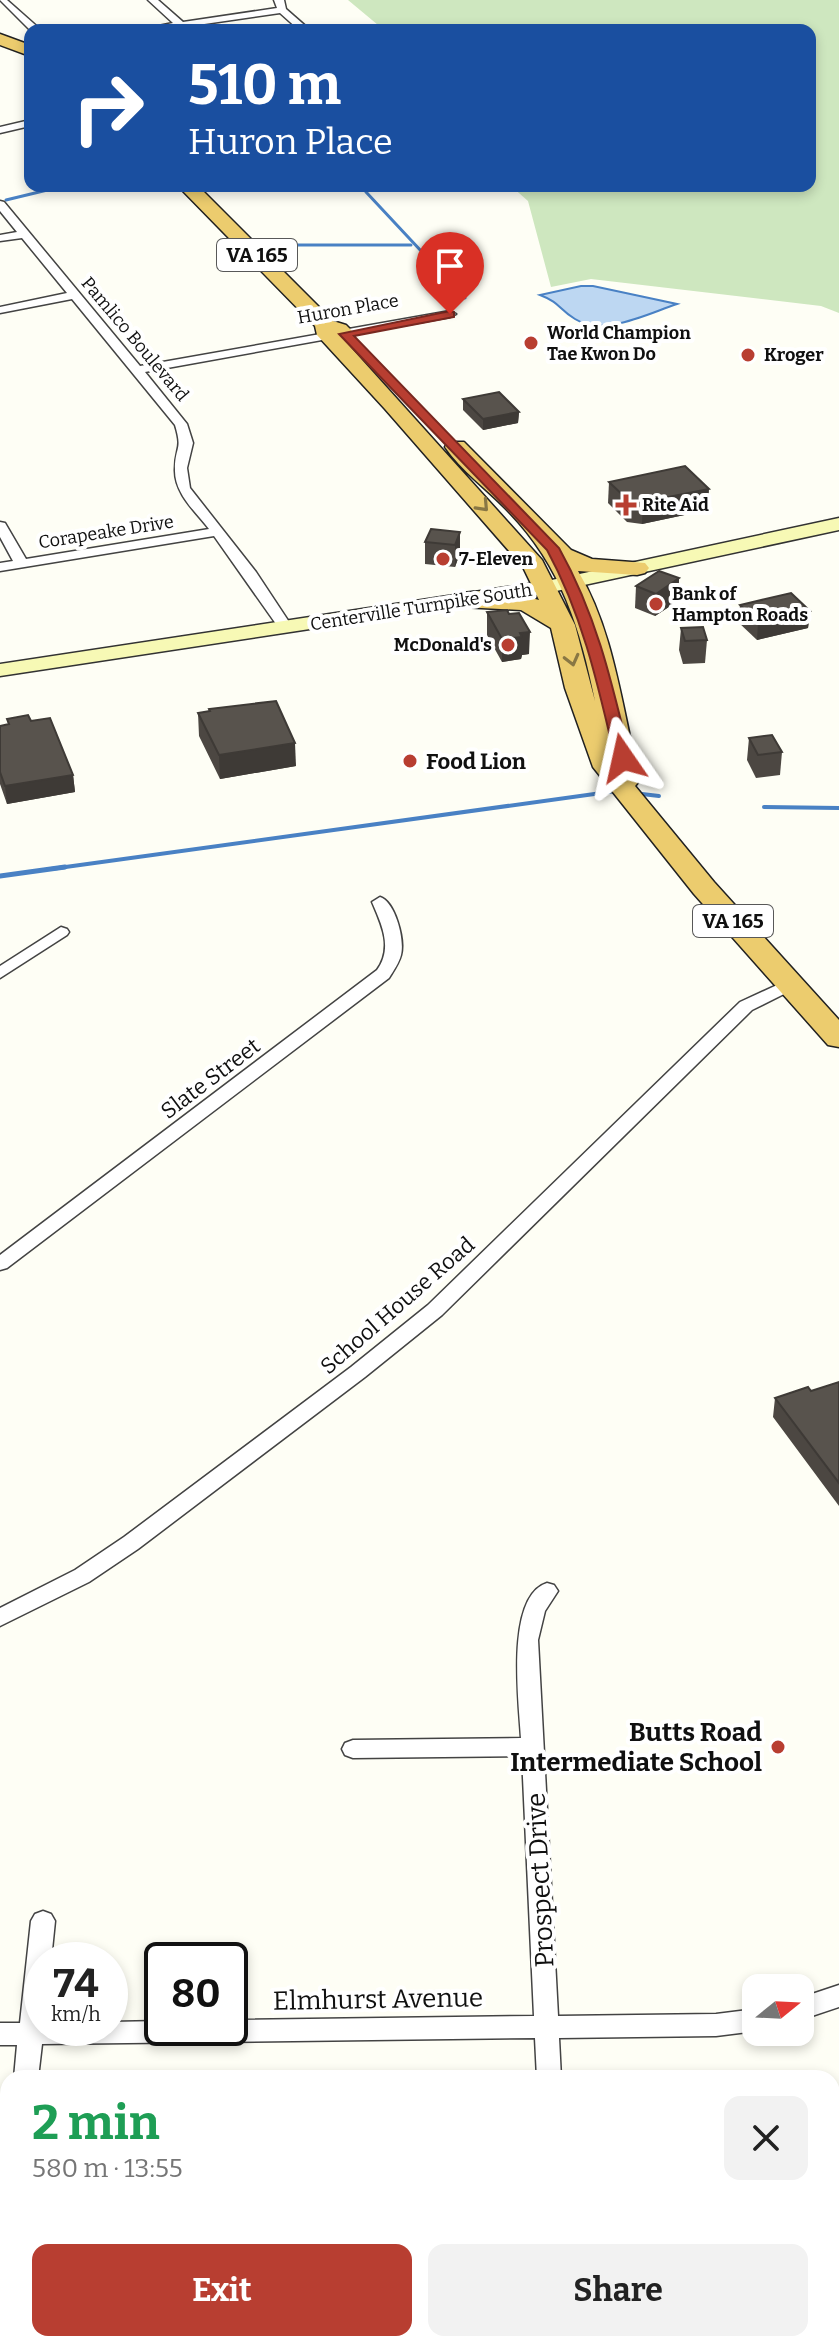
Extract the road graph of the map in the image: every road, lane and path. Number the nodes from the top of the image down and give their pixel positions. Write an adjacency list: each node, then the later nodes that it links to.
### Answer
1 (2, 0): 4 (street)
2 (153, 0): 5 (street)
3 (280, 5): 6 (street); 7 (street)
4 (29, 24)
5 (180, 24)
6 (186, 24)
7 (299, 24)
8 (0, 39): 9 (highway)
9 (24, 49)
10 (24, 124): 11 (street)
11 (0, 130)
12 (193, 192): 19 (highway, VA 165)
13 (0, 204): 14 (street, Pamlico Boulevard)
14 (25, 234): 15 (street); 16 (street, Pamlico Boulevard)
15 (0, 238)
16 (76, 295): 17 (street); 20 (street, Pamlico Boulevard)
17 (0, 310)
18 (448, 312): 19 (street, Huron Place)
19 (333, 331): 20 (street, Huron Place); 21 (highway, VA 165); 22 (highway, VA 165)
20 (137, 370): 25 (street, Pamlico Boulevard)
21 (476, 467): 22 (highway); 26 (highway, VA 165)
22 (448, 469): 30 (highway, VA 165, one-way to 30)
23 (839, 524): 29 (main road, Centerville Turnpike South)
24 (0, 526): 27 (street)
25 (217, 532): 27 (street, Corapeake Drive); 33 (street, Pamlico Boulevard)
26 (553, 548): 29 (highway); 30 (highway, VA 165)
27 (22, 564): 28 (street, Corapeake Drive)
28 (0, 567)
29 (637, 568): 30 (main road, Centerville Turnpike South)
30 (559, 584): 31 (main road, Centerville Turnpike South); 32 (highway, VA 165); 35 (highway, VA 165)
31 (462, 600): 32 (highway); 33 (main road, Centerville Turnpike South)
32 (563, 625): 35 (highway, VA 165, one-way to 35)
33 (286, 628): 34 (main road, Centerville Turnpike South)
34 (0, 670)
35 (633, 799): 39 (highway, VA 165)
36 (380, 902): 41 (street, Slate Street)
37 (61, 932): 38 (street)
38 (0, 973)
39 (790, 984): 40 (highway, VA 165); 43 (street, School House Road)
40 (839, 1038)
41 (0, 1264)
42 (547, 1591): 44 (street, Prospect Drive)
43 (0, 1618)
44 (532, 1747): 45 (street); 51 (street, Prospect Drive)
45 (353, 1749)
46 (43, 1921): 47 (street)
47 (41, 1942)
48 (839, 1996): 49 (street)
49 (814, 2004)
50 (742, 2022): 51 (street, Elmhurst Avenue)
51 (547, 2027): 52 (street, Elmhurst Avenue); 57 (street, Prospect Drive)
52 (128, 2032)
53 (24, 2033): 54 (street, Elmhurst Avenue)
54 (0, 2034)
55 (30, 2046): 56 (street)
56 (27, 2070)
57 (549, 2070)

